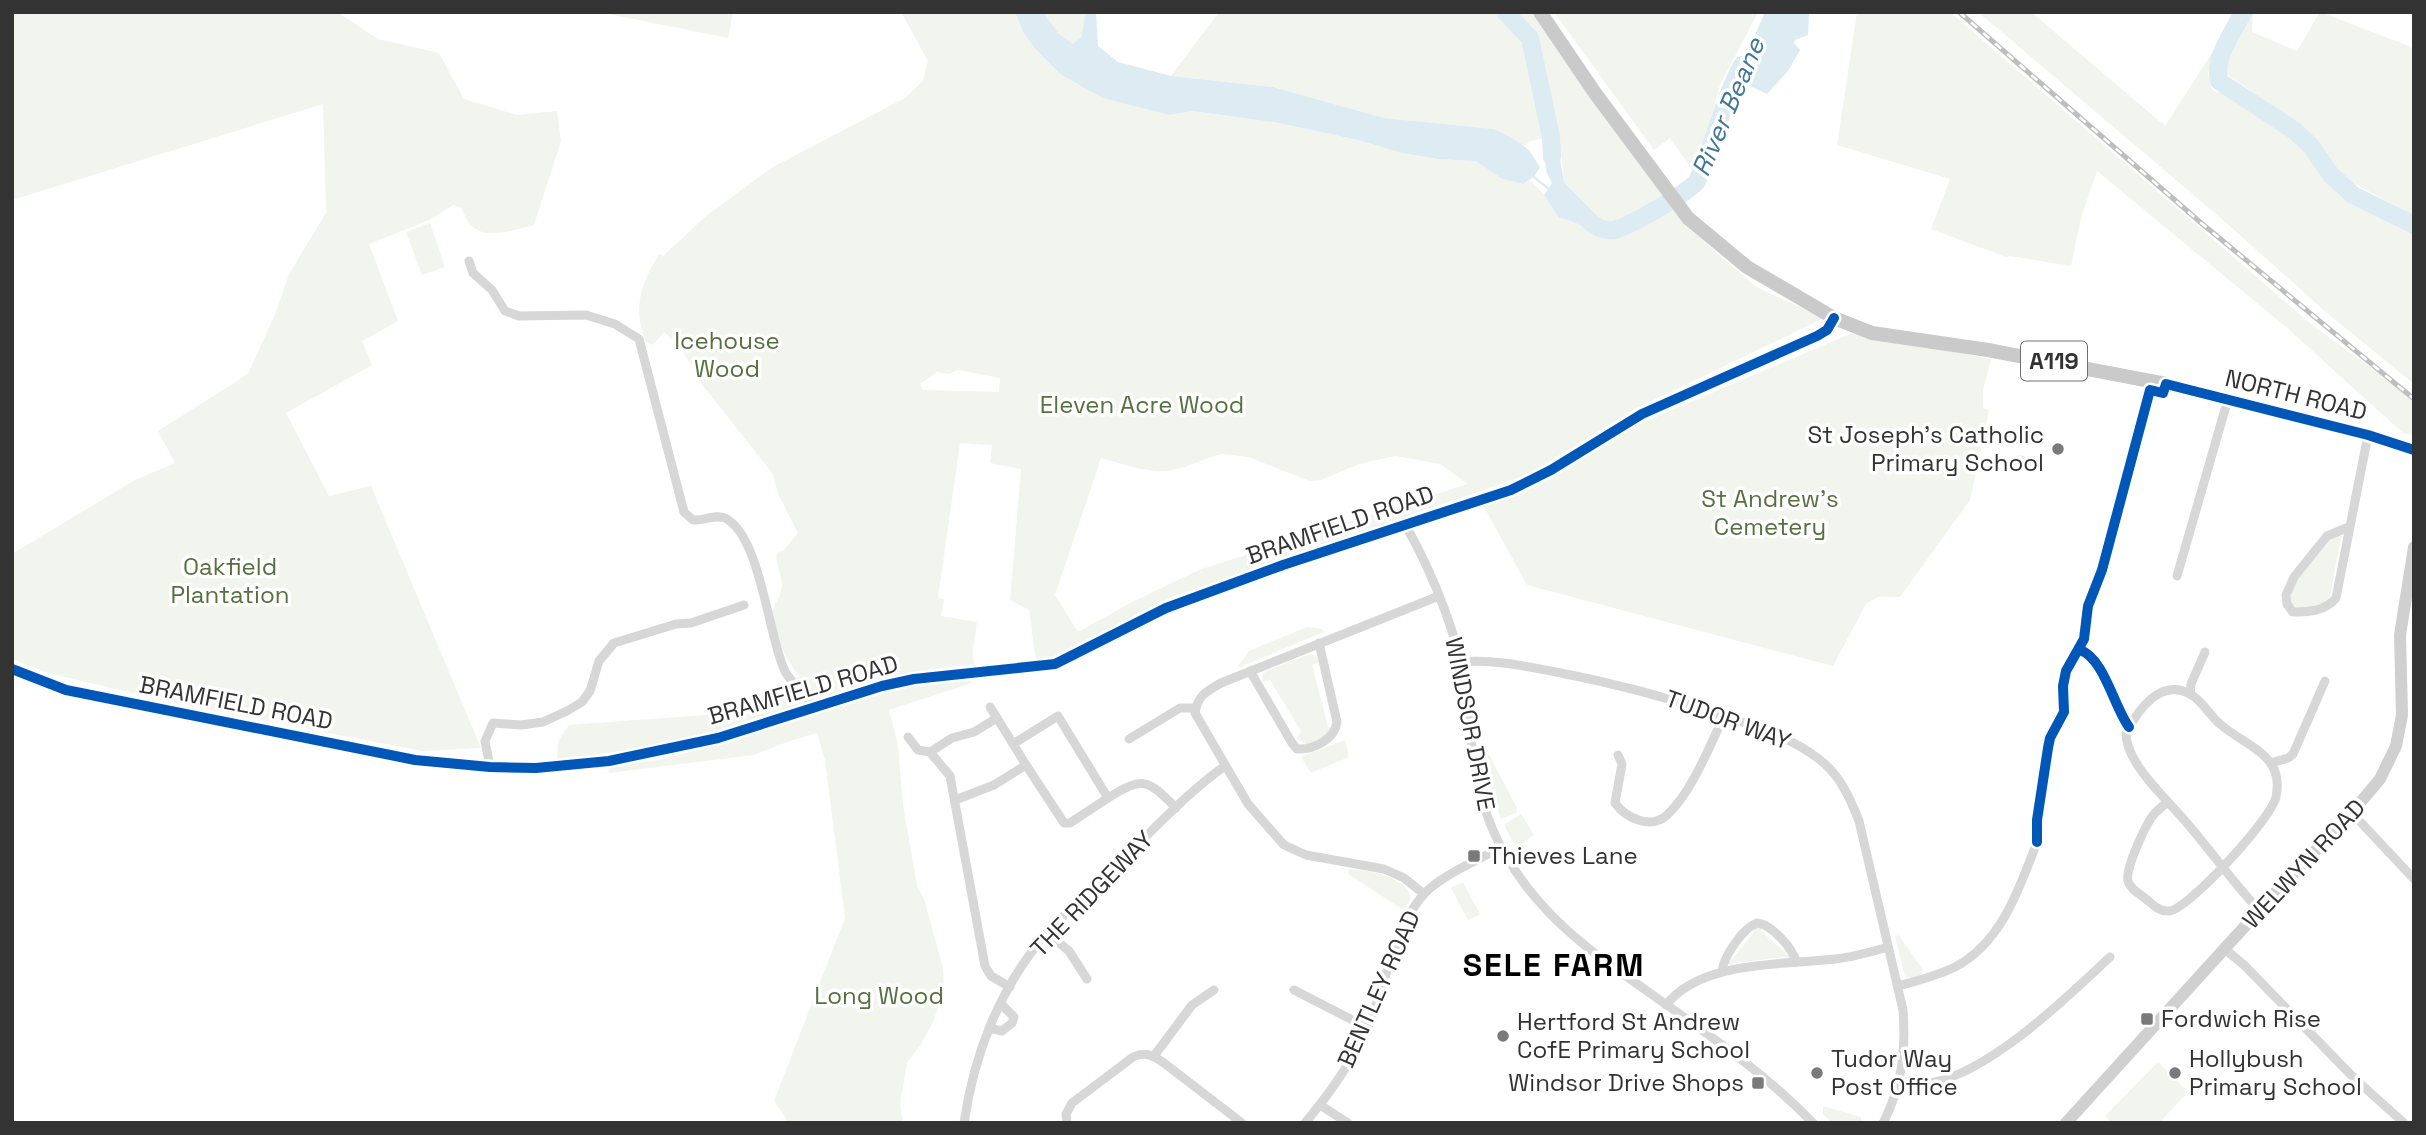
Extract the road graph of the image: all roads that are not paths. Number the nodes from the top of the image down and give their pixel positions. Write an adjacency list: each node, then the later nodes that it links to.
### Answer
1 (1540, 12): 3 (main road, NORTH ROAD / A119)
2 (468, 261): 21 (street)
3 (1834, 318): 4 (main road, NORTH ROAD / A119); 7 (street, BRAMFIELD ROAD)
4 (2228, 399): 5 (main road, NORTH ROAD / A119); 10 (street)
5 (2368, 435): 6 (main road, NORTH ROAD / A119); 8 (street)
6 (2414, 450)
7 (1405, 524): 11 (street, WINDSOR DRIVE); 21 (street, BRAMFIELD ROAD)
8 (2348, 527): 8 (street)
9 (2414, 547): 38 (main road, WELWYN ROAD)
10 (2177, 576)
11 (1439, 596): 13 (street); 15 (street, WINDSOR DRIVE)
12 (744, 605): 33 (street)
13 (1320, 643): 17 (street); 17 (street)
14 (2205, 652): 19 (street)
15 (1460, 662): 23 (street, TUDOR WAY); 40 (street, WINDSOR DRIVE)
16 (12, 669): 33 (street, BRAMFIELD ROAD)
17 (1250, 671): 22 (street)
18 (2325, 681): 30 (street)
19 (2190, 694): 30 (street); 36 (street)
20 (990, 707): 24 (street)
21 (812, 708): 33 (street, BRAMFIELD ROAD)
22 (1195, 708): 26 (street); 32 (street)
23 (1724, 716): 29 (street); 46 (street, TUDOR WAY)
24 (997, 718): 27 (street); 28 (street)
25 (908, 737): 28 (street)
26 (1129, 738)
27 (1013, 744): 31 (street); 34 (street)
28 (930, 752): 35 (street)
29 (1618, 755)
30 (2271, 763): 41 (street)
31 (1026, 765): 34 (street); 35 (street)
32 (1225, 766): 37 (street, THE RIDGEWAY); 43 (street)
33 (490, 767)
34 (1108, 798): 37 (street)
35 (956, 800): 53 (street)
36 (2167, 803): 41 (street); 41 (street)
37 (1176, 808): 45 (street, THE RIDGEWAY)
38 (2351, 813): 42 (street); 44 (main road, WELWYN ROAD)
39 (2037, 842): 52 (street)
40 (1501, 847): 43 (street, BENTLEY ROAD); 57 (street, WINDSOR DRIVE)
41 (2221, 868): 44 (street)
42 (2412, 876)
43 (1424, 894): 59 (street, BENTLEY ROAD)
44 (2260, 911): 47 (main road, WELWYN ROAD)
45 (1047, 933): 51 (street); 53 (street, THE RIDGEWAY)
46 (1888, 947): 49 (street); 52 (street, TUDOR WAY)
47 (2225, 949): 70 (main road, WELWYN ROAD); 71 (street)
48 (2110, 957): 61 (street)
49 (1796, 962): 50 (street); 50 (street)
50 (1722, 971): 57 (street)
51 (1087, 979)
52 (1898, 986): 61 (street, TUDOR WAY)
53 (1010, 987): 56 (street, THE RIDGEWAY)
54 (1214, 990): 60 (street)
55 (1294, 990): 59 (street)
56 (1001, 1004): 58 (street, THE RIDGEWAY); 58 (street)
57 (1666, 1004): 63 (street, WINDSOR DRIVE)
58 (989, 1028): 64 (street, THE RIDGEWAY)
59 (1368, 1028): 62 (street, BENTLEY ROAD)
60 (1154, 1056): 65 (street); 66 (street)
61 (1899, 1081): 69 (street, TUDOR WAY)
62 (1320, 1105): 67 (street, BENTLEY ROAD); 68 (street)
63 (1809, 1121)
64 (964, 1123)
65 (1067, 1123)
66 (1242, 1123)
67 (1305, 1123)
68 (1348, 1123)
69 (1883, 1123)
70 (2066, 1123)
71 (2404, 1123)

